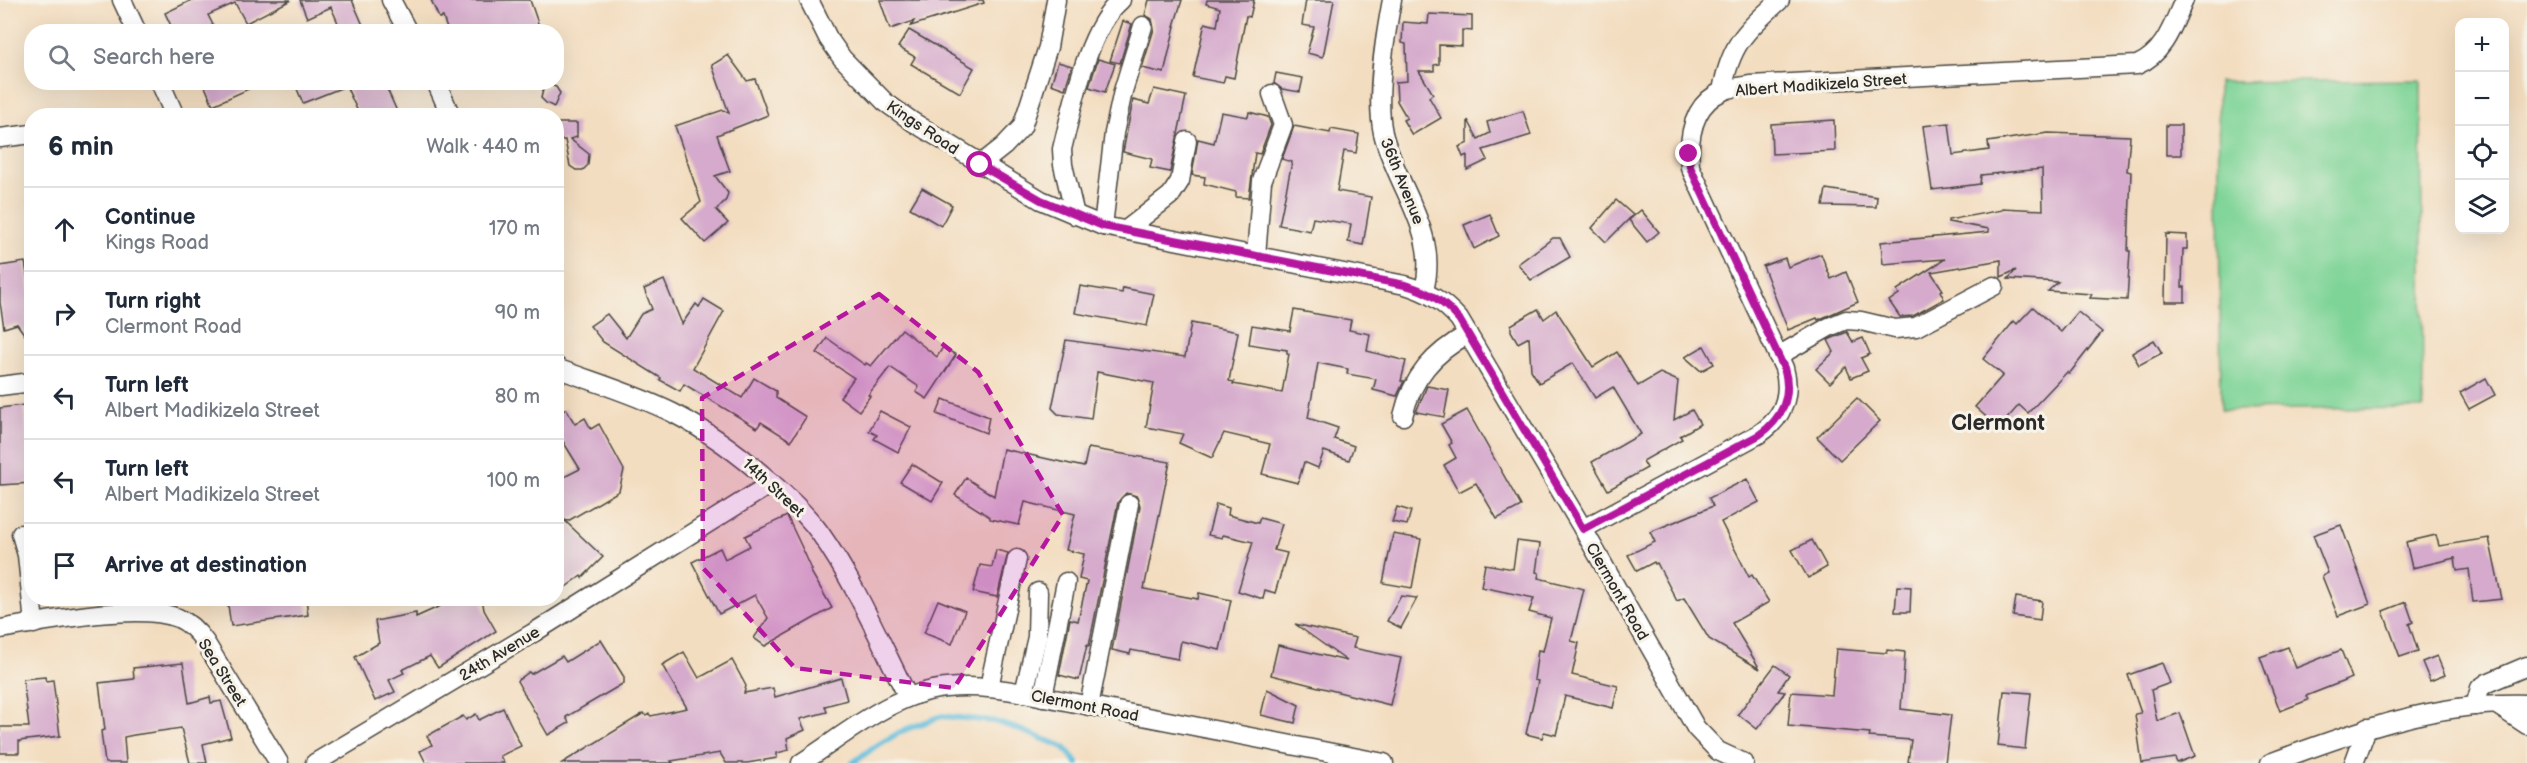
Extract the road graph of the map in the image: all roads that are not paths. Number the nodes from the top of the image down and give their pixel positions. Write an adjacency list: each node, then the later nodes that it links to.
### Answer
1 (122, 0): 9 (street)
2 (391, 0): 10 (street)
3 (809, 0): 21 (street, Kings Road)
4 (1056, 0): 21 (street)
5 (1121, 0): 22 (street)
6 (1392, 0): 27 (street, 36th Avenue)
7 (1780, 0): 14 (street)
8 (2184, 0): 14 (street, Albert Madikizela Street)
9 (133, 24)
10 (404, 24)
11 (1143, 26): 23 (street)
12 (163, 90): 16 (street)
13 (440, 90): 17 (street)
14 (1722, 91): 29 (street, Albert Madikizela Street)
15 (1272, 94): 25 (street)
16 (171, 108)
17 (447, 108)
18 (24, 135): 19 (street)
19 (0, 138)
20 (1187, 141): 24 (street)
21 (980, 165): 22 (street, Kings Road)
22 (1075, 215): 23 (street, Kings Road)
23 (1103, 226): 24 (street, Kings Road)
24 (1126, 230): 25 (street, Kings Road)
25 (1256, 256): 27 (street, Kings Road)
26 (1994, 286): 29 (street)
27 (1424, 290): 28 (street, Clermont Road)
28 (1468, 333): 33 (street); 36 (street, Clermont Road)
29 (1778, 356): 36 (street, Albert Madikizela Street)
30 (564, 371): 34 (street, 14th Street)
31 (24, 383): 32 (street)
32 (0, 386)
33 (1403, 416)
34 (772, 483): 49 (street, 14th Street); 57 (street, 24th Avenue)
35 (1129, 504): 52 (street)
36 (1583, 529): 60 (street, Clermont Road)
37 (21, 534): 38 (street)
38 (24, 544)
39 (1017, 559): 46 (street)
40 (1066, 582): 48 (street)
41 (1038, 592): 47 (street)
42 (32, 606): 43 (street)
43 (34, 624): 44 (street, Sea Street); 56 (street, Sea Street)
44 (0, 629)
45 (2527, 666): 53 (street)
46 (989, 687): 47 (street, Clermont Road); 49 (street, Clermont Road)
47 (1024, 693): 48 (street, Clermont Road)
48 (1043, 697): 52 (street, Clermont Road)
49 (908, 698): 58 (street, Clermont Road)
50 (2527, 704): 51 (street)
51 (2497, 705): 53 (street); 54 (street)
52 (1089, 706): 59 (street, Clermont Road)
53 (2475, 706): 55 (street)
54 (2527, 725)
55 (2367, 728): 61 (street); 62 (street)
56 (279, 763)
57 (315, 763)
58 (801, 763)
59 (1384, 763)
60 (1744, 763)
61 (2270, 763)
62 (2355, 763)

